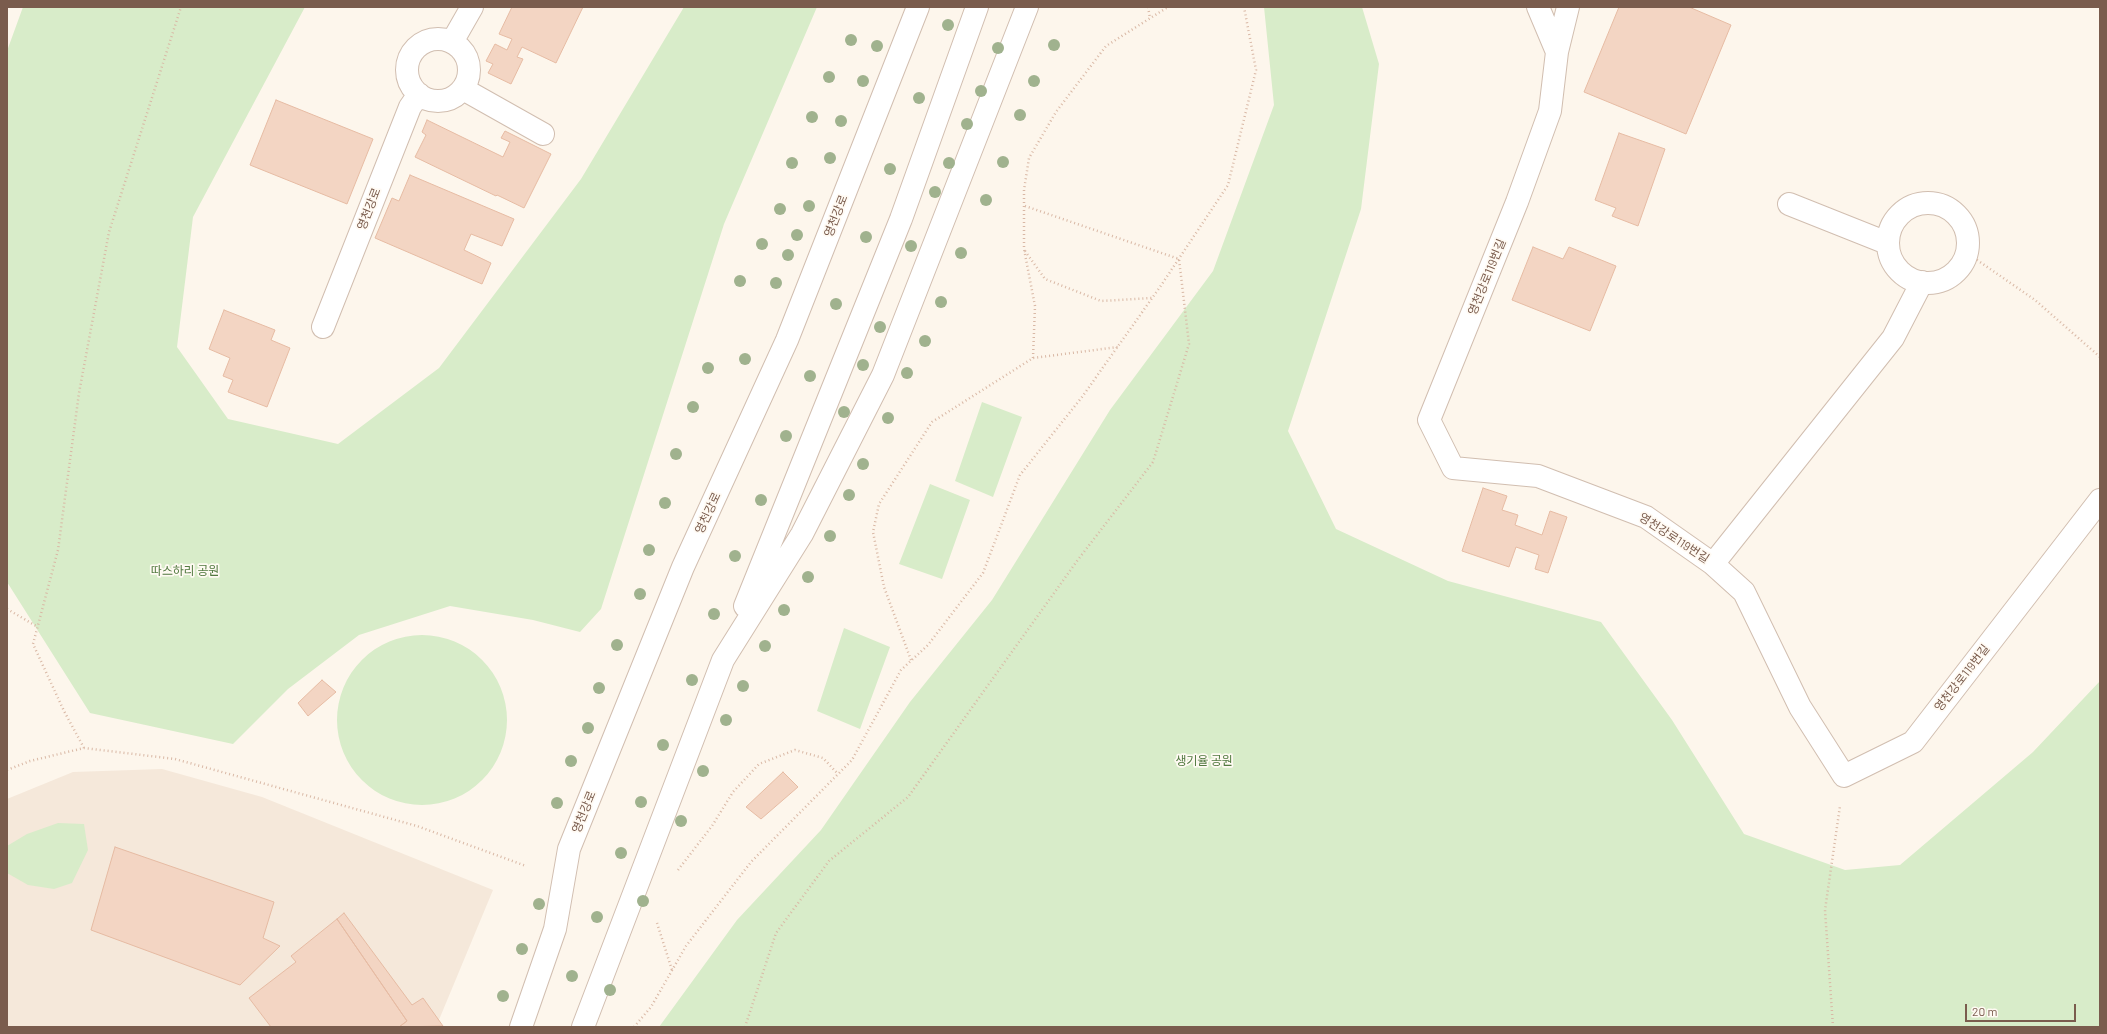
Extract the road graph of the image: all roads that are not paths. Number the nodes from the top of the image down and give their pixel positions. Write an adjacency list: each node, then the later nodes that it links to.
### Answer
1 (472, 7): 7 (street)
2 (918, 7): 19 (street, 영천강로)
3 (977, 7): 18 (street)
4 (1027, 7): 18 (street)
5 (1538, 7): 8 (street, 영천강로119번길)
6 (1568, 7): 8 (street, 영천강로119번길)
7 (452, 42): 9 (street); 10 (street)
8 (1557, 52): 17 (street, 영천강로119번길)
9 (463, 88): 10 (street); 11 (street)
10 (419, 94): 15 (street, 영천강로)
11 (543, 134)
12 (1789, 204): 13 (street)
13 (1887, 243): 14 (street); 14 (street)
14 (1922, 282): 17 (street)
15 (323, 327)
16 (2100, 500): 17 (street, 영천강로119번길)
17 (1713, 564)
18 (723, 660): 20 (street)
19 (521, 1027)
20 (584, 1027)

